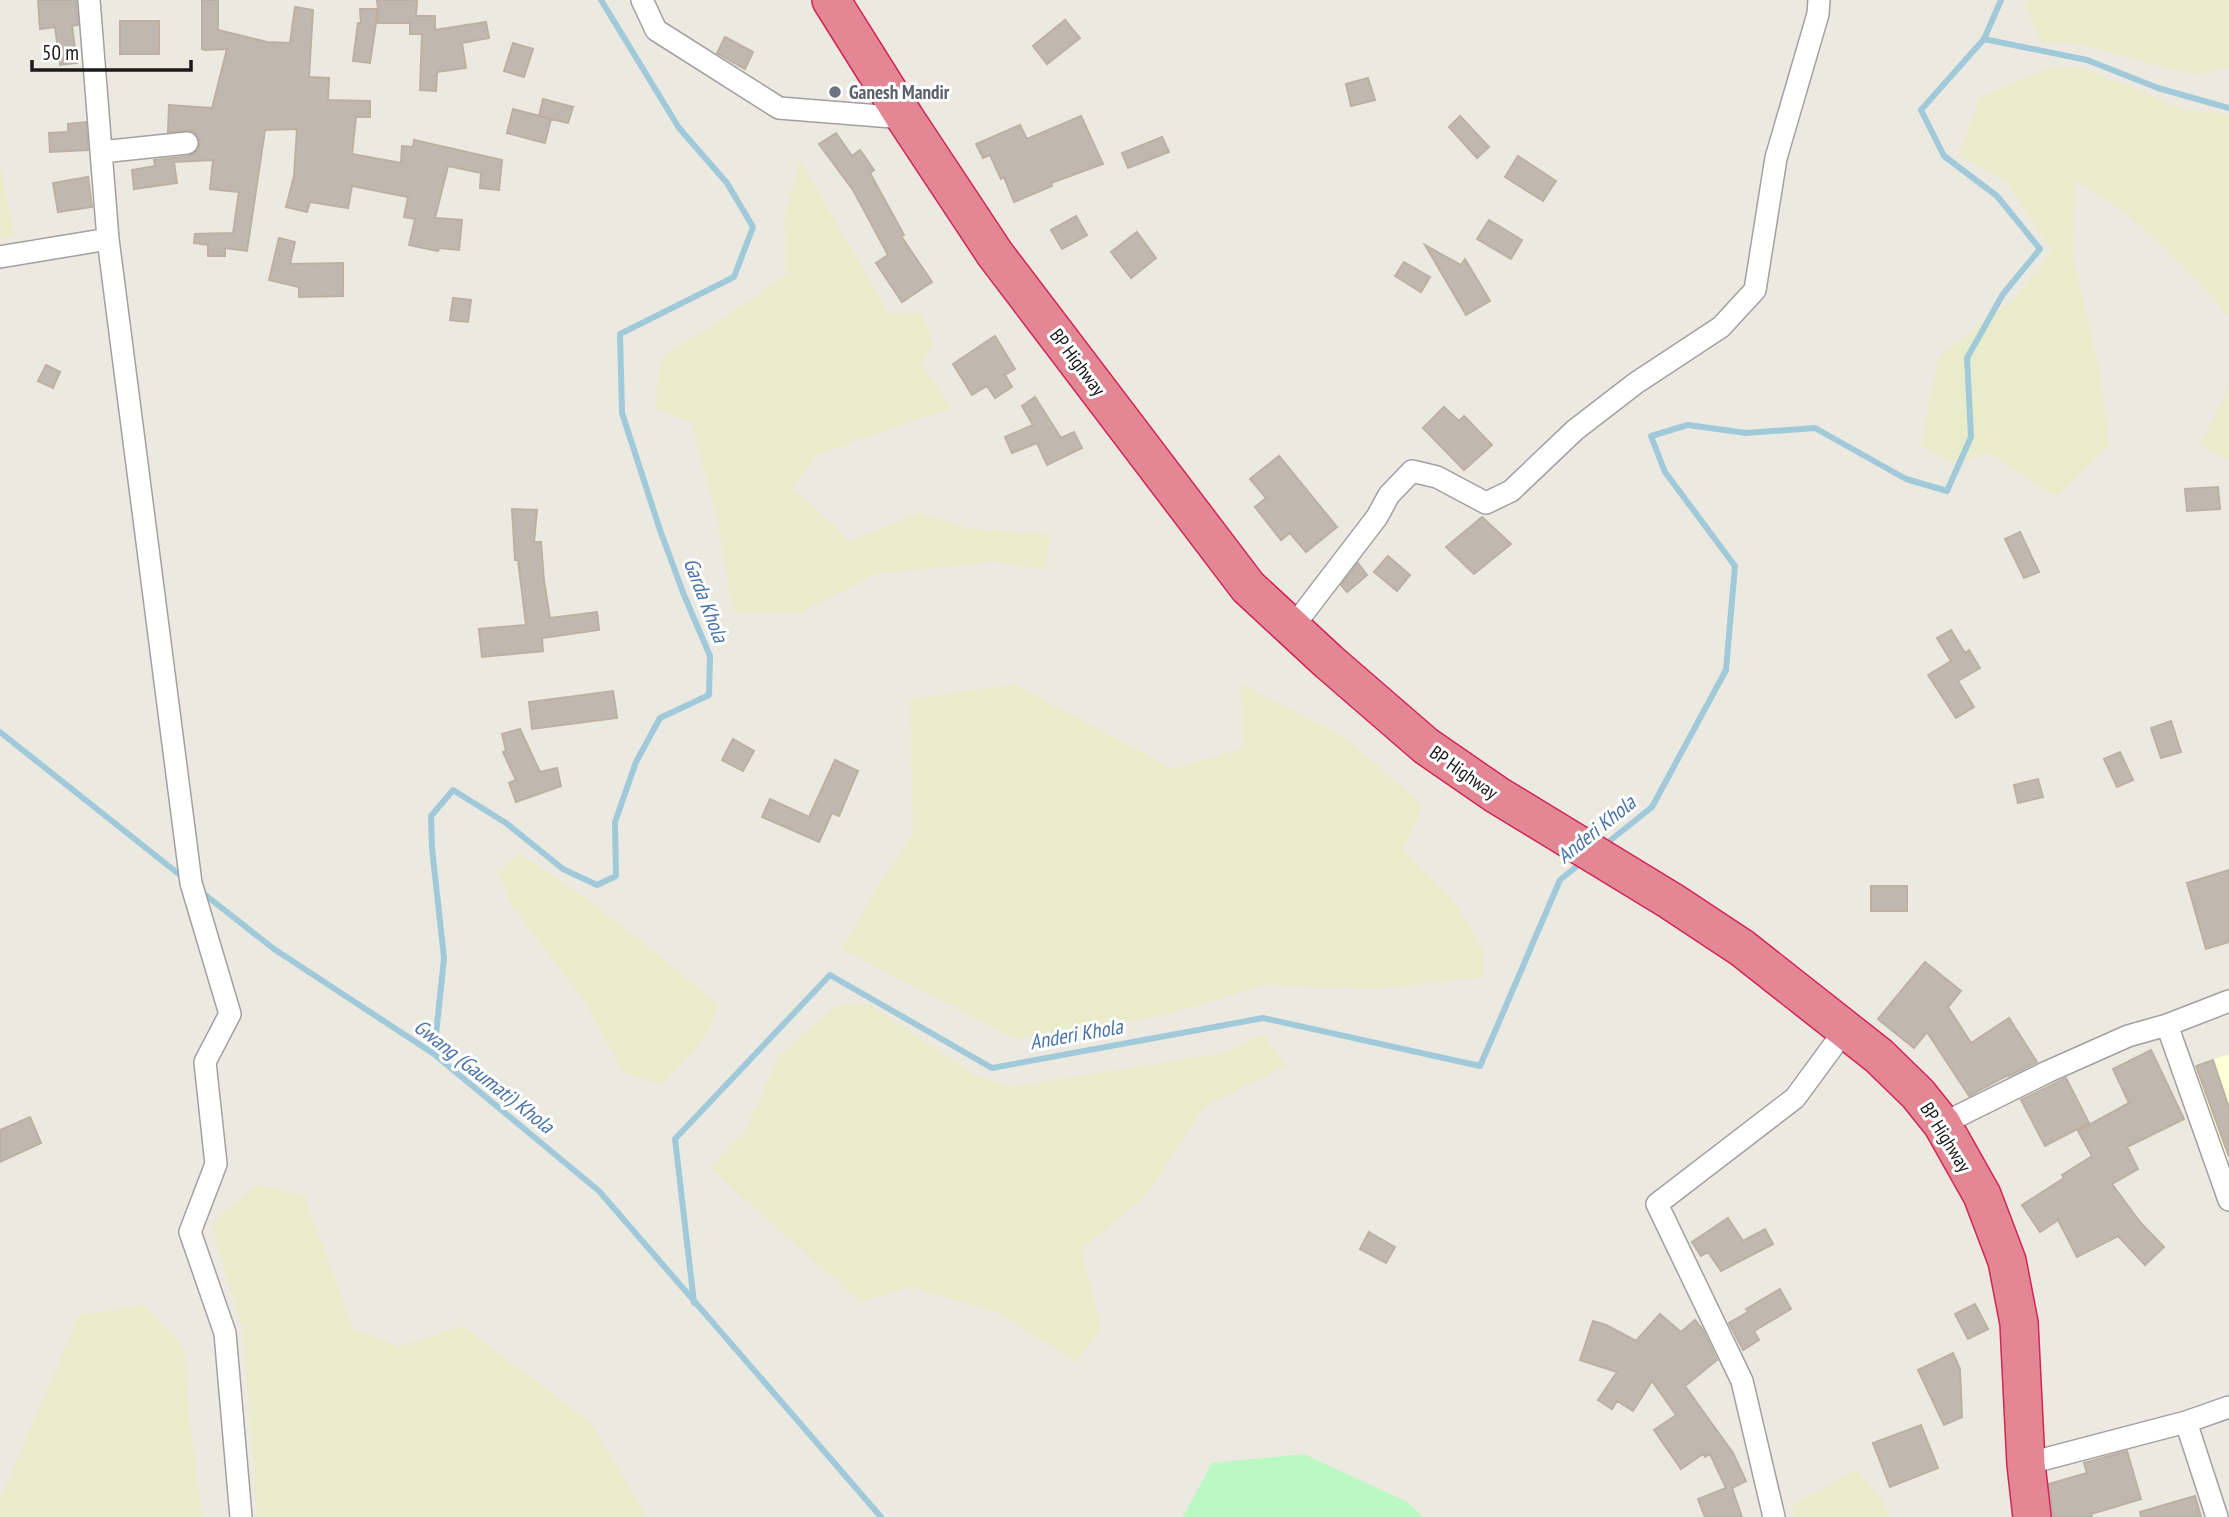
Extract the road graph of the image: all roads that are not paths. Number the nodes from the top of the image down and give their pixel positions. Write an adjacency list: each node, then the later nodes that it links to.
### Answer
1 (89, 0): 7 (street)
2 (642, 0): 5 (street)
3 (831, 0): 5 (highway, BP Highway)
4 (1819, 0): 10 (street)
5 (905, 118): 10 (highway, BP Highway)
6 (187, 144): 7 (street)
7 (101, 152): 8 (street)
8 (108, 239): 9 (street); 19 (street)
9 (0, 257)
10 (1292, 628): 13 (highway, BP Highway)
11 (2229, 1001): 12 (street)
12 (2167, 1025): 14 (street); 15 (street)
13 (1845, 1030): 14 (highway, BP Highway); 20 (street)
14 (1942, 1124): 18 (highway, BP Highway)
15 (2229, 1200)
16 (2229, 1407): 17 (street)
17 (2186, 1422): 18 (street); 22 (street)
18 (2026, 1464): 21 (highway, BP Highway)
19 (242, 1517)
20 (1774, 1517)
21 (2032, 1517)
22 (2217, 1517)

